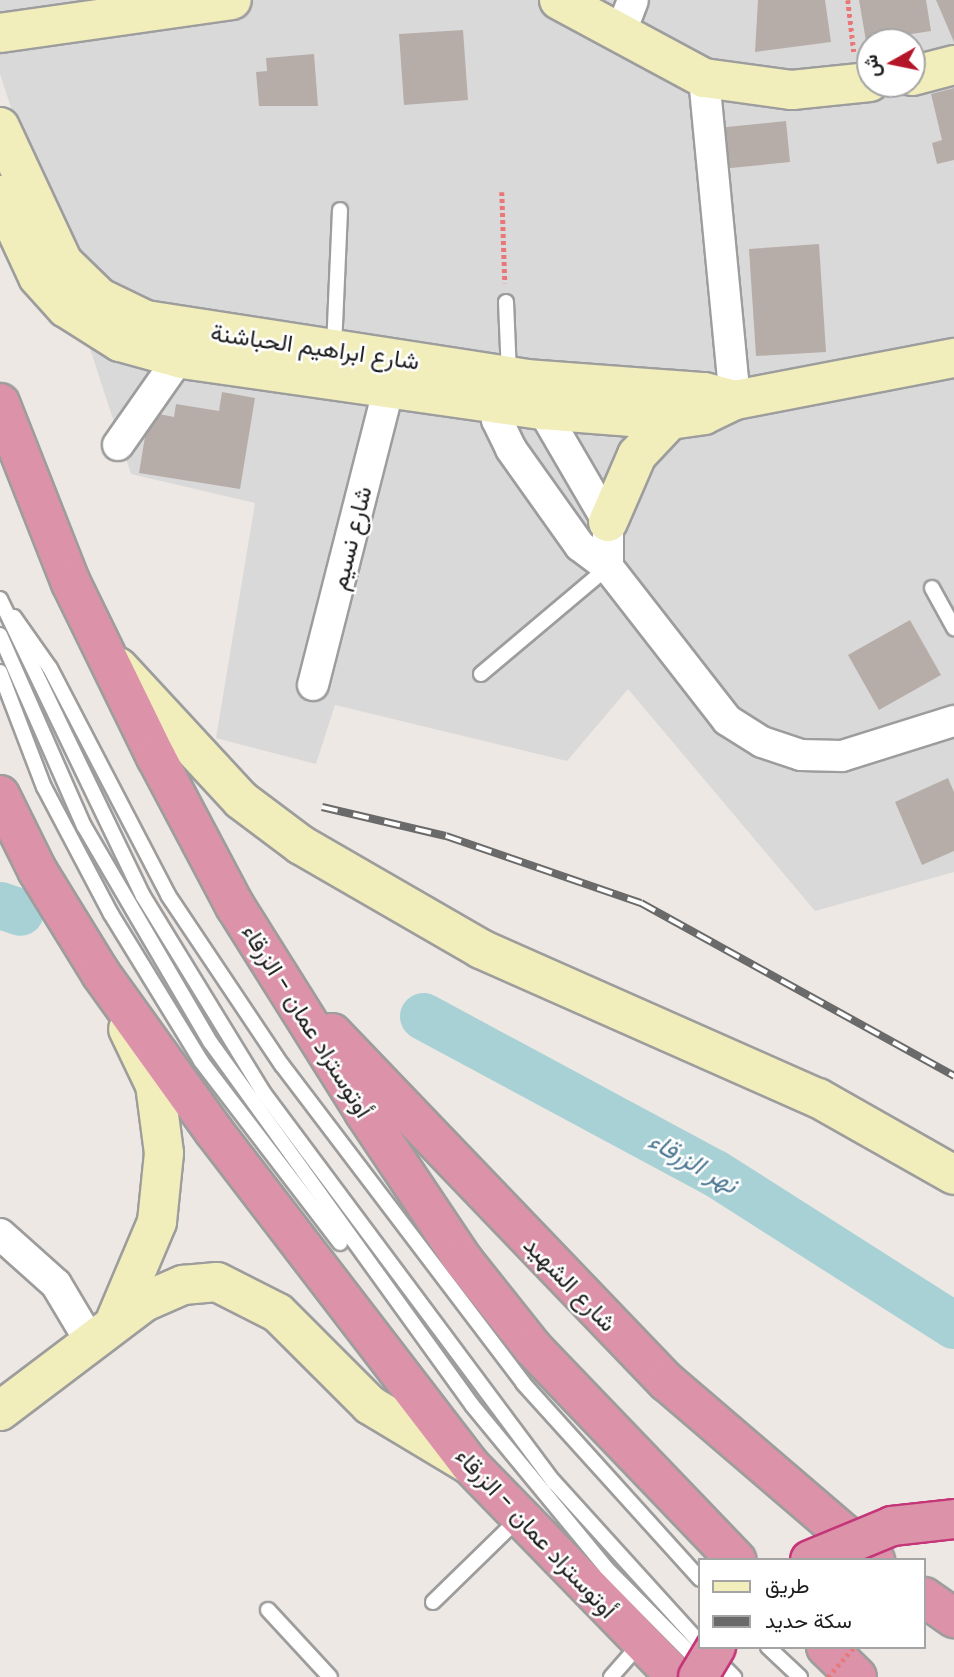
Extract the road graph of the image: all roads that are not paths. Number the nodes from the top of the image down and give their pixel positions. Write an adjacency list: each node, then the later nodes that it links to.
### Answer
1 (232, 0): 4 (street)
2 (559, 0): 3 (street)
3 (627, 17): 7 (street)
4 (0, 33)
5 (954, 65): 6 (street)
6 (926, 72)
7 (704, 78): 8 (street); 18 (street)
8 (856, 83)
9 (0, 127): 13 (street, شارع ابراهيم الحباشنة)
10 (0, 195): 13 (street, شارع ابراهيم الحباشنة)
11 (340, 210): 14 (lane)
12 (506, 302): 16 (lane)
13 (189, 344): 14 (street, شارع ابراهيم الحباشنة); 17 (street, شارع ابراهيم الحباشنة); 21 (street)
14 (334, 349): 16 (street, شارع ابراهيم الحباشنة)
15 (954, 358): 18 (street, شارع ابراهيم الحباشنة)
16 (512, 389): 17 (street, شارع ابراهيم الحباشنة); 18 (street, شارع ابراهيم الحباشنة); 20 (street, شارع ابراهيم الحباشنة); 22 (street); 23 (street)
17 (388, 390): 31 (street, شارع نسيم)
18 (735, 400): 20 (street, شارع ابراهيم الحباشنة)
19 (0, 403): 28 (highway, أوتوستراد عمان - الزرقاء)
20 (670, 420): 22 (street)
21 (118, 445)
22 (608, 522): 23 (street)
23 (608, 567): 30 (lane); 32 (street)
24 (932, 588): 26 (lane)
25 (1, 601): 46 (lane); 51 (lane)
26 (954, 628)
27 (0, 635): 61 (lane)
28 (101, 648): 35 (highway, أوتوستراد عمان - الزرقاء); 36 (street)
29 (0, 672): 60 (lane)
30 (481, 674)
31 (313, 685)
32 (954, 721)
33 (0, 794): 34 (highway, أوتوستراد عمان - الزرقاء)
34 (101, 974): 38 (street); 40 (highway, أوتوستراد عمان - الزرقاء)
35 (286, 987): 43 (highway, أوتوستراد عمان - الزرقاء); 45 (highway, شارع الشهيد)
36 (954, 1175)
37 (0, 1234): 38 (street)
38 (103, 1330): 39 (street); 40 (street)
39 (0, 1411)
40 (470, 1465): 42 (highway, أوتوستراد عمان - الزرقاء)
41 (954, 1519): 44 (highway, bridge)
42 (517, 1520): 48 (lane); 52 (highway, أوتوستراد عمان - الزرقاء)
43 (734, 1558)
44 (815, 1558)
45 (873, 1558)
46 (698, 1578)
47 (926, 1598): 50 (highway)
48 (433, 1602)
49 (268, 1610): 57 (lane)
50 (954, 1618)
51 (698, 1641)
52 (640, 1644): 58 (lane); 59 (highway, أوتوستراد عمان - الزرقاء)
53 (706, 1649): 62 (lane)
54 (715, 1649): 60 (highway, bridge)
55 (770, 1649): 63 (lane)
56 (828, 1649): 64 (highway)
57 (330, 1677)
58 (611, 1677)
59 (676, 1677)
60 (699, 1677)
61 (714, 1677)
62 (734, 1677)
63 (800, 1677)
64 (857, 1677)

